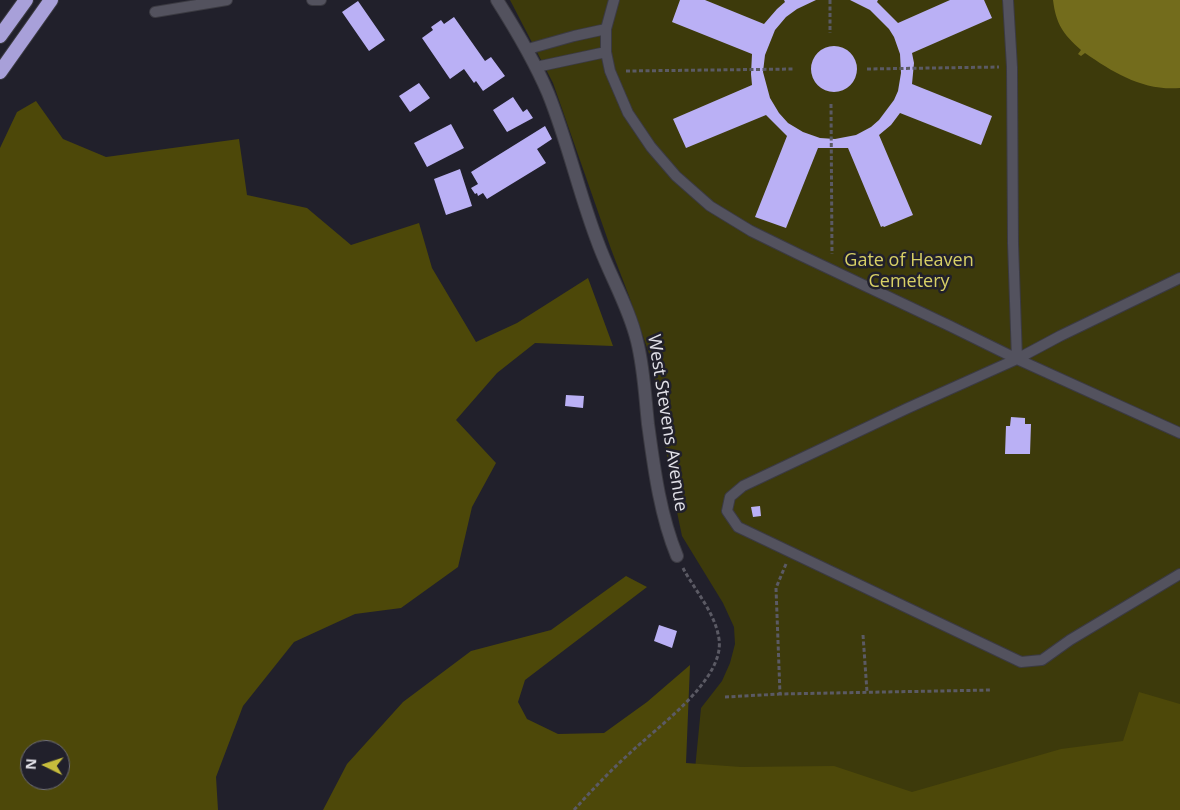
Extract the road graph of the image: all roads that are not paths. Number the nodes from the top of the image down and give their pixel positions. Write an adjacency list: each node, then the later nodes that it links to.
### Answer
1 (26, 0): 11 (highway)
2 (51, 0): 15 (highway)
3 (227, 0): 9 (lane)
4 (312, 0): 5 (lane)
5 (321, 0)
6 (497, 0): 12 (street, West Stevens Avenue)
7 (614, 0): 10 (lane)
8 (1008, 0): 17 (lane)
9 (155, 12)
10 (606, 29): 12 (lane); 13 (lane)
11 (0, 36)
12 (528, 49): 14 (street, West Stevens Avenue)
13 (606, 52): 14 (lane); 17 (lane)
14 (536, 67): 19 (street, West Stevens Avenue)
15 (0, 72)
16 (1180, 278): 17 (lane)
17 (1017, 359): 18 (lane); 20 (lane)
18 (1180, 433)
19 (677, 556)
20 (1180, 574)

